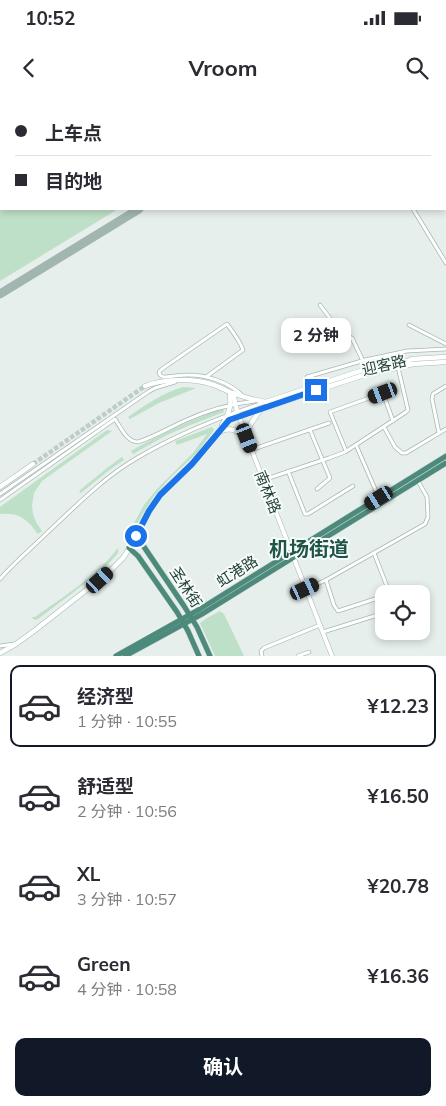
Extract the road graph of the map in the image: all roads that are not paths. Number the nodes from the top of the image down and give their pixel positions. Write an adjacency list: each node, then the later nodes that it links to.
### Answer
1 (414, 210): 2 (street)
2 (446, 263)
3 (320, 305): 8 (street)
4 (409, 325): 5 (street)
5 (446, 344)
6 (446, 349): 8 (street)
7 (446, 357): 19 (main road, 迎客路)
8 (363, 361): 12 (street)
9 (446, 362): 10 (main road, 迎客路)
10 (398, 367): 21 (main road, 迎客路); 24 (street)
11 (206, 377): 11 (street); 17 (street)
12 (307, 377)
13 (178, 381): 14 (main road); 16 (main road); 45 (street)
14 (145, 386)
15 (446, 386): 30 (street)
16 (232, 393): 17 (main road); 20 (main road)
17 (244, 397): 18 (main road)
18 (257, 401): 19 (main road); 20 (street)
19 (266, 402): 22 (street)
20 (233, 404): 22 (main road); 23 (main road); 47 (street)
21 (262, 408): 22 (main road, 迎客路); 31 (main road)
22 (238, 414): 23 (main road); 31 (street, 南林路)
23 (228, 418): 29 (main road); 52 (street)
24 (393, 421): 26 (street); 34 (street)
25 (329, 423): 28 (street)
26 (384, 427): 30 (street); 32 (street)
27 (446, 428): 30 (street)
28 (310, 430): 33 (street); 36 (street)
29 (218, 433): 31 (main road); 48 (main road)
30 (439, 433)
31 (247, 438): 33 (street, 南林路)
32 (356, 445): 34 (street); 46 (street)
33 (251, 450): 40 (street, 南林路)
34 (346, 451): 36 (street)
35 (446, 456): 46 (highway, 虹港路)
36 (323, 460): 39 (street); 44 (street)
37 (446, 463): 41 (highway, 虹港路)
38 (32, 464): 42 (main road)
39 (288, 471): 40 (street); 43 (street)
40 (263, 480): 50 (street, 南林路)
41 (418, 481): 50 (highway, 虹港路); 51 (street)
42 (0, 486)
43 (353, 486)
44 (317, 489)
45 (0, 494)
46 (379, 498): 50 (highway, 虹港路)
47 (0, 500)
48 (136, 536): 49 (main road); 58 (highway, 圣林街)
49 (129, 548): 59 (highway, 圣林街); 62 (main road)
50 (293, 554): 55 (street, 南林路); 58 (highway, 虹港路)
51 (374, 554): 53 (street); 54 (street)
52 (0, 579)
53 (326, 580): 55 (street); 56 (street)
54 (386, 585)
55 (305, 589): 60 (street, 南林路)
56 (375, 599)
57 (375, 616): 61 (street)
58 (191, 617): 59 (highway, 虹港路); 69 (highway, 圣林街)
59 (183, 622): 66 (highway, 虹港路); 67 (highway, 虹港路); 68 (highway, 圣林街)
60 (320, 625): 61 (street, 南林路); 70 (street)
61 (323, 632): 72 (street, 南林路)
62 (16, 644): 63 (street); 65 (main road)
63 (0, 646)
64 (309, 652): 71 (street)
65 (0, 653)
66 (116, 656)
67 (125, 656)
68 (199, 656)
69 (210, 656)
70 (262, 656)
71 (298, 656)
72 (332, 656)

